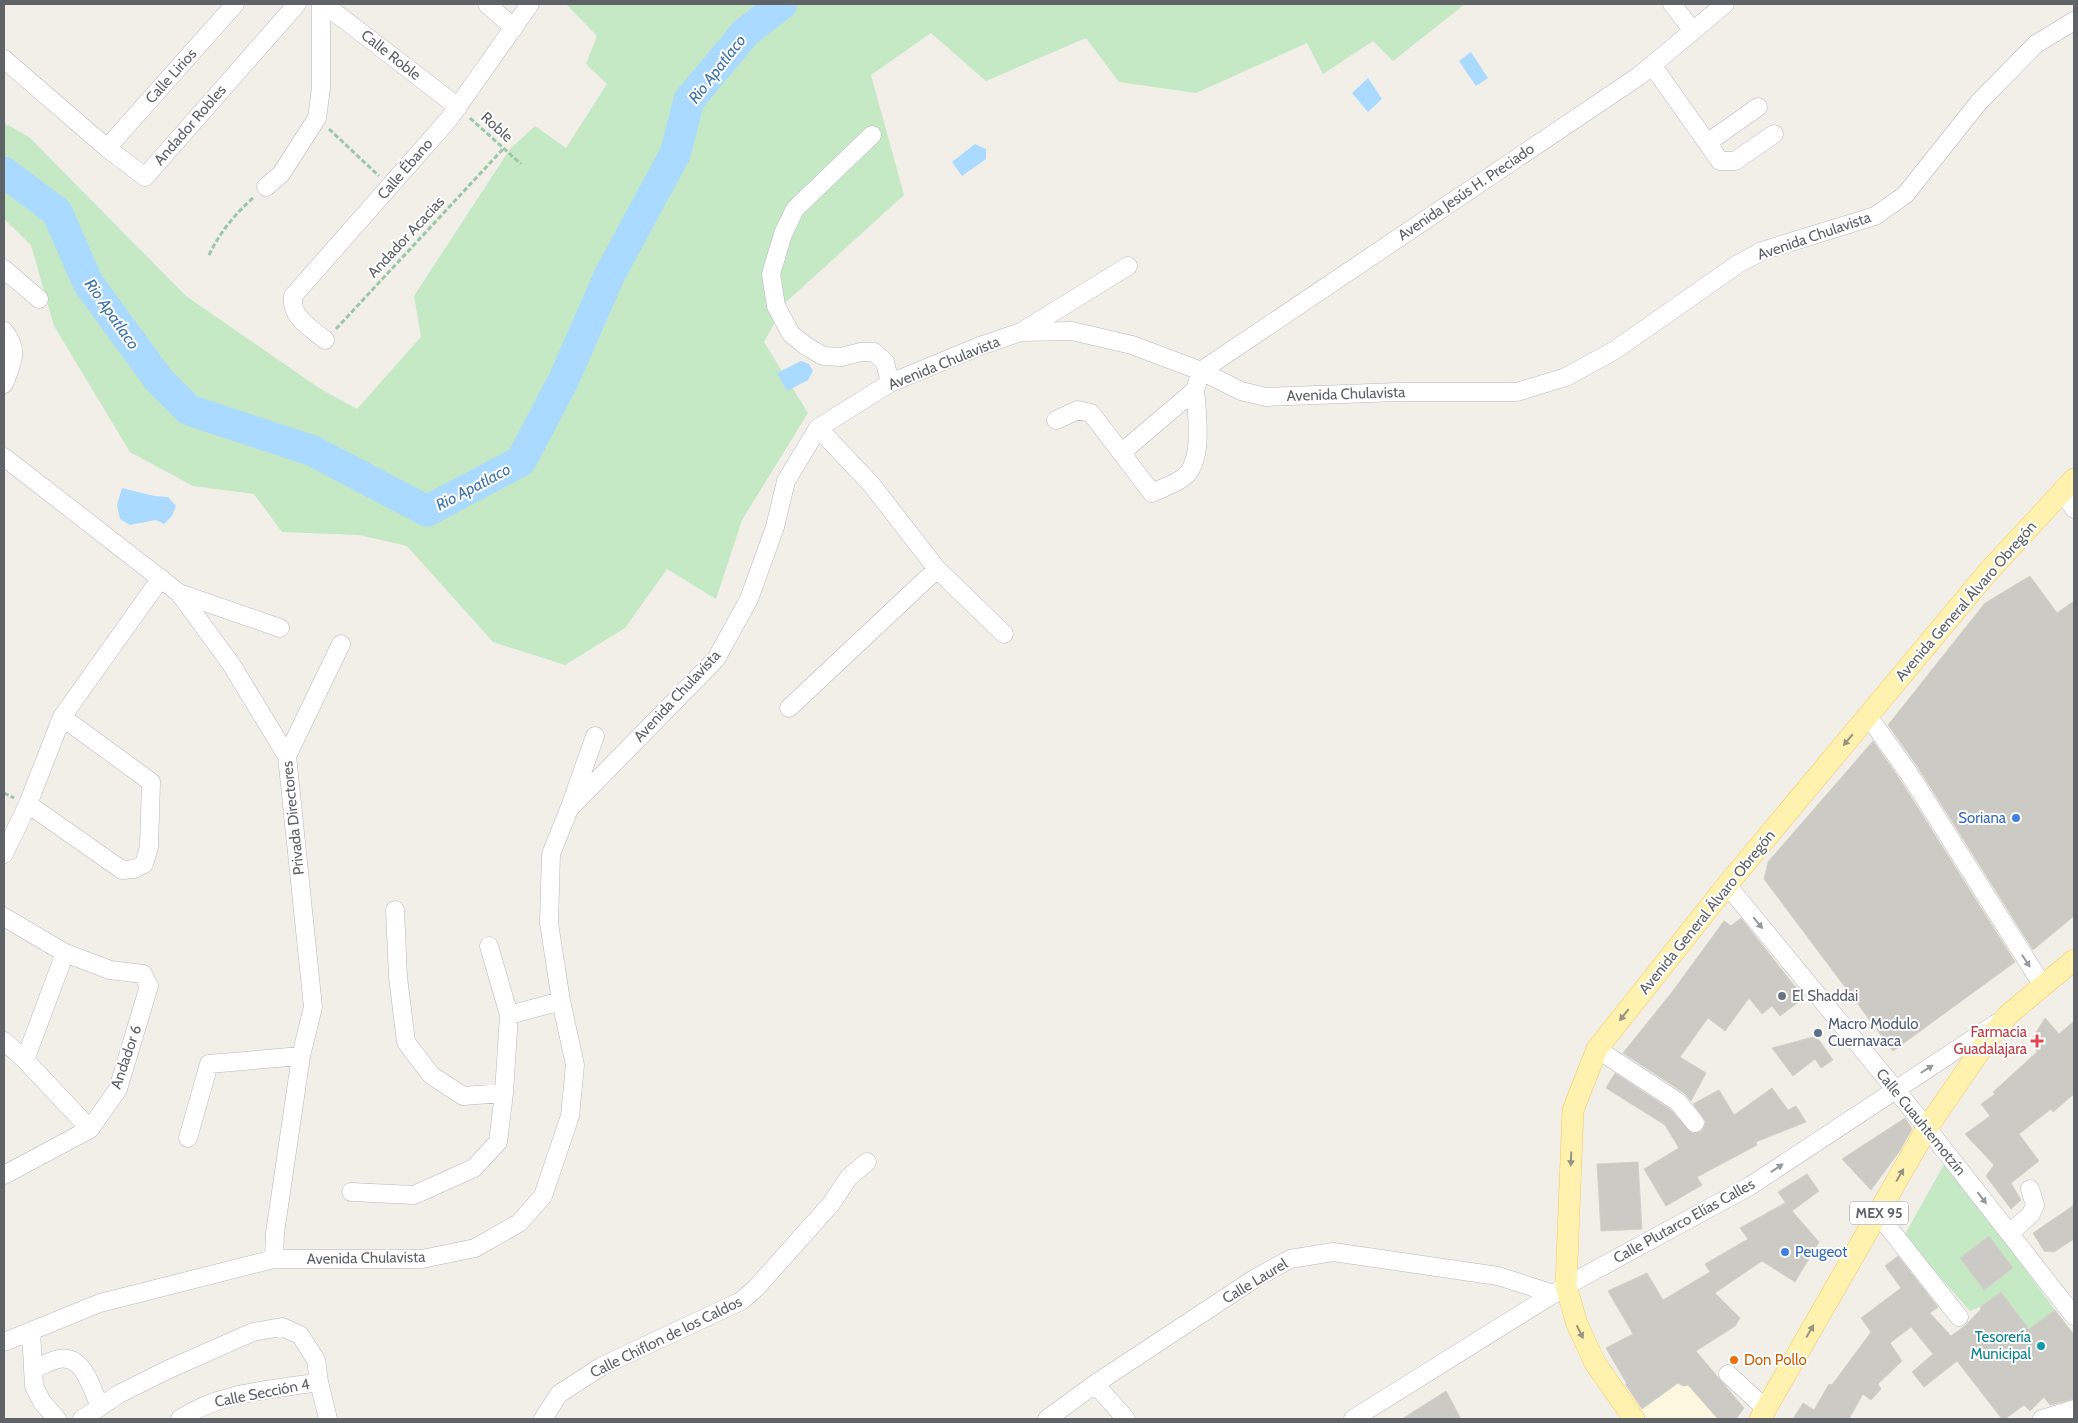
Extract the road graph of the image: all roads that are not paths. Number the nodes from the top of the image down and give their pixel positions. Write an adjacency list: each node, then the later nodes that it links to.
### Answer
1 (235, 4): 18 (street, Calle Lirios)
2 (297, 4): 18 (street, Andador Robles)
3 (322, 4): 13 (street, Calle Roble); 19 (street)
4 (487, 4): 9 (street)
5 (530, 4): 9 (street, Calle Ébano)
6 (1672, 4): 10 (street)
7 (1720, 6): 10 (street, Avenida Jesús H. Preciado)
8 (2074, 21): 26 (street, Avenida Chulavista)
9 (514, 28): 13 (street, Calle Ébano)
10 (1693, 31): 12 (street, Avenida Jesús H. Preciado)
11 (4, 60): 18 (street, Andador Robles)
12 (1652, 65): 17 (street); 26 (street, Avenida Jesús H. Preciado)
13 (458, 107): 25 (street, Calle Ébano)
14 (1758, 107): 17 (street)
15 (1774, 134): 17 (street)
16 (872, 135): 27 (street)
17 (1707, 144)
18 (107, 148)
19 (266, 186)
20 (1128, 266): 24 (street)
21 (4, 269): 22 (street)
22 (39, 299)
23 (4, 331): 28 (street)
24 (1021, 332): 26 (street, Avenida Chulavista); 27 (street, Avenida Chulavista)
25 (325, 340)
26 (1201, 371): 29 (street)
27 (890, 383): 31 (street, Avenida Chulavista)
28 (4, 384)
29 (1195, 390): 32 (street); 32 (street)
30 (1056, 420): 32 (street)
31 (818, 428): 36 (street); 48 (street, Avenida Chulavista)
32 (1121, 453)
33 (4, 457): 37 (street, Privada Directores)
34 (2068, 484): 35 (street); 43 (main road, Avenida General Álvaro Obregón)
35 (2074, 509)
36 (937, 569): 40 (street); 42 (street)
37 (161, 578): 38 (street, Privada Directores); 44 (street)
38 (179, 593): 39 (street); 46 (street, Privada Directores)
39 (280, 628)
40 (1004, 634)
41 (341, 644): 46 (street)
42 (789, 708)
43 (1868, 716): 50 (main road, Avenida General Álvaro Obregón, one-way to 50); 56 (street, one-way to 56)
44 (62, 717): 47 (street); 47 (street)
45 (595, 736): 48 (street)
46 (287, 756): 62 (street, Privada Directores)
47 (28, 804): 49 (street)
48 (569, 809): 57 (street, Avenida Chulavista)
49 (4, 854)
50 (1727, 885): 61 (main road, Avenida General Álvaro Obregón, one-way to 61); 64 (street, Calle Cuauhtemotzín, one-way to 64)
51 (396, 910): 65 (street)
52 (4, 917): 54 (street)
53 (489, 946): 59 (street)
54 (65, 953): 63 (street); 68 (street, Andador 6)
55 (2074, 960): 56 (main road)
56 (2043, 986): 58 (main road)
57 (561, 1001): 59 (street); 76 (street, Avenida Chulavista)
58 (2010, 1014): 64 (street, Calle Plutarco Elías Calles, one-way to 58); 67 (main road, MEX 95)
59 (509, 1015): 65 (street)
60 (4, 1041): 63 (street)
61 (1597, 1049): 66 (street); 77 (main road, Avenida General Álvaro Obregón, one-way to 77)
62 (301, 1056): 69 (street); 76 (street, Privada Directores)
63 (25, 1060): 68 (street)
64 (1895, 1090): 67 (street, Calle Cuauhtemotzín); 77 (street, Calle Plutarco Elías Calles, one-way to 64)
65 (504, 1093): 73 (street)
66 (1695, 1122)
67 (1927, 1128): 74 (main road, MEX 95, one-way to 67); 75 (street, Calle Cuauhtemotzín, one-way to 75)
68 (90, 1130): 71 (street, Andador 6)
69 (188, 1138)
70 (866, 1162): 93 (street, Calle Chiflon de los Caldos)
71 (4, 1175)
72 (2030, 1189): 75 (street)
73 (351, 1192)
74 (1878, 1214): 79 (street); 88 (main road, MEX 95, one-way to 74)
75 (2010, 1233): 78 (street, Calle Cuauhtemotzín)
76 (274, 1259): 80 (street, Avenida Chulavista)
77 (1560, 1290): 85 (street, Calle Laurel); 96 (street, Calle Plutarco Elías Calles); 97 (main road, Avenida General Álvaro Obregón, one-way to 97)
78 (2074, 1316)
79 (1959, 1317)
80 (31, 1331): 81 (street, Avenida Chulavista); 82 (street)
81 (4, 1342)
82 (32, 1369): 86 (street); 89 (street)
83 (1728, 1374): 88 (street)
84 (319, 1382): 86 (street); 91 (street, Calle Sección 4); 92 (street)
85 (1095, 1384): 94 (street, Calle Laurel); 95 (street)
86 (100, 1407): 90 (street)
87 (2074, 1409): 98 (street)
88 (1763, 1414)
89 (57, 1419)
90 (82, 1419)
91 (180, 1419)
92 (328, 1419)
93 (543, 1419)
94 (1047, 1419)
95 (1126, 1419)
96 (1353, 1419)
97 (1634, 1419)
98 (2042, 1419)

